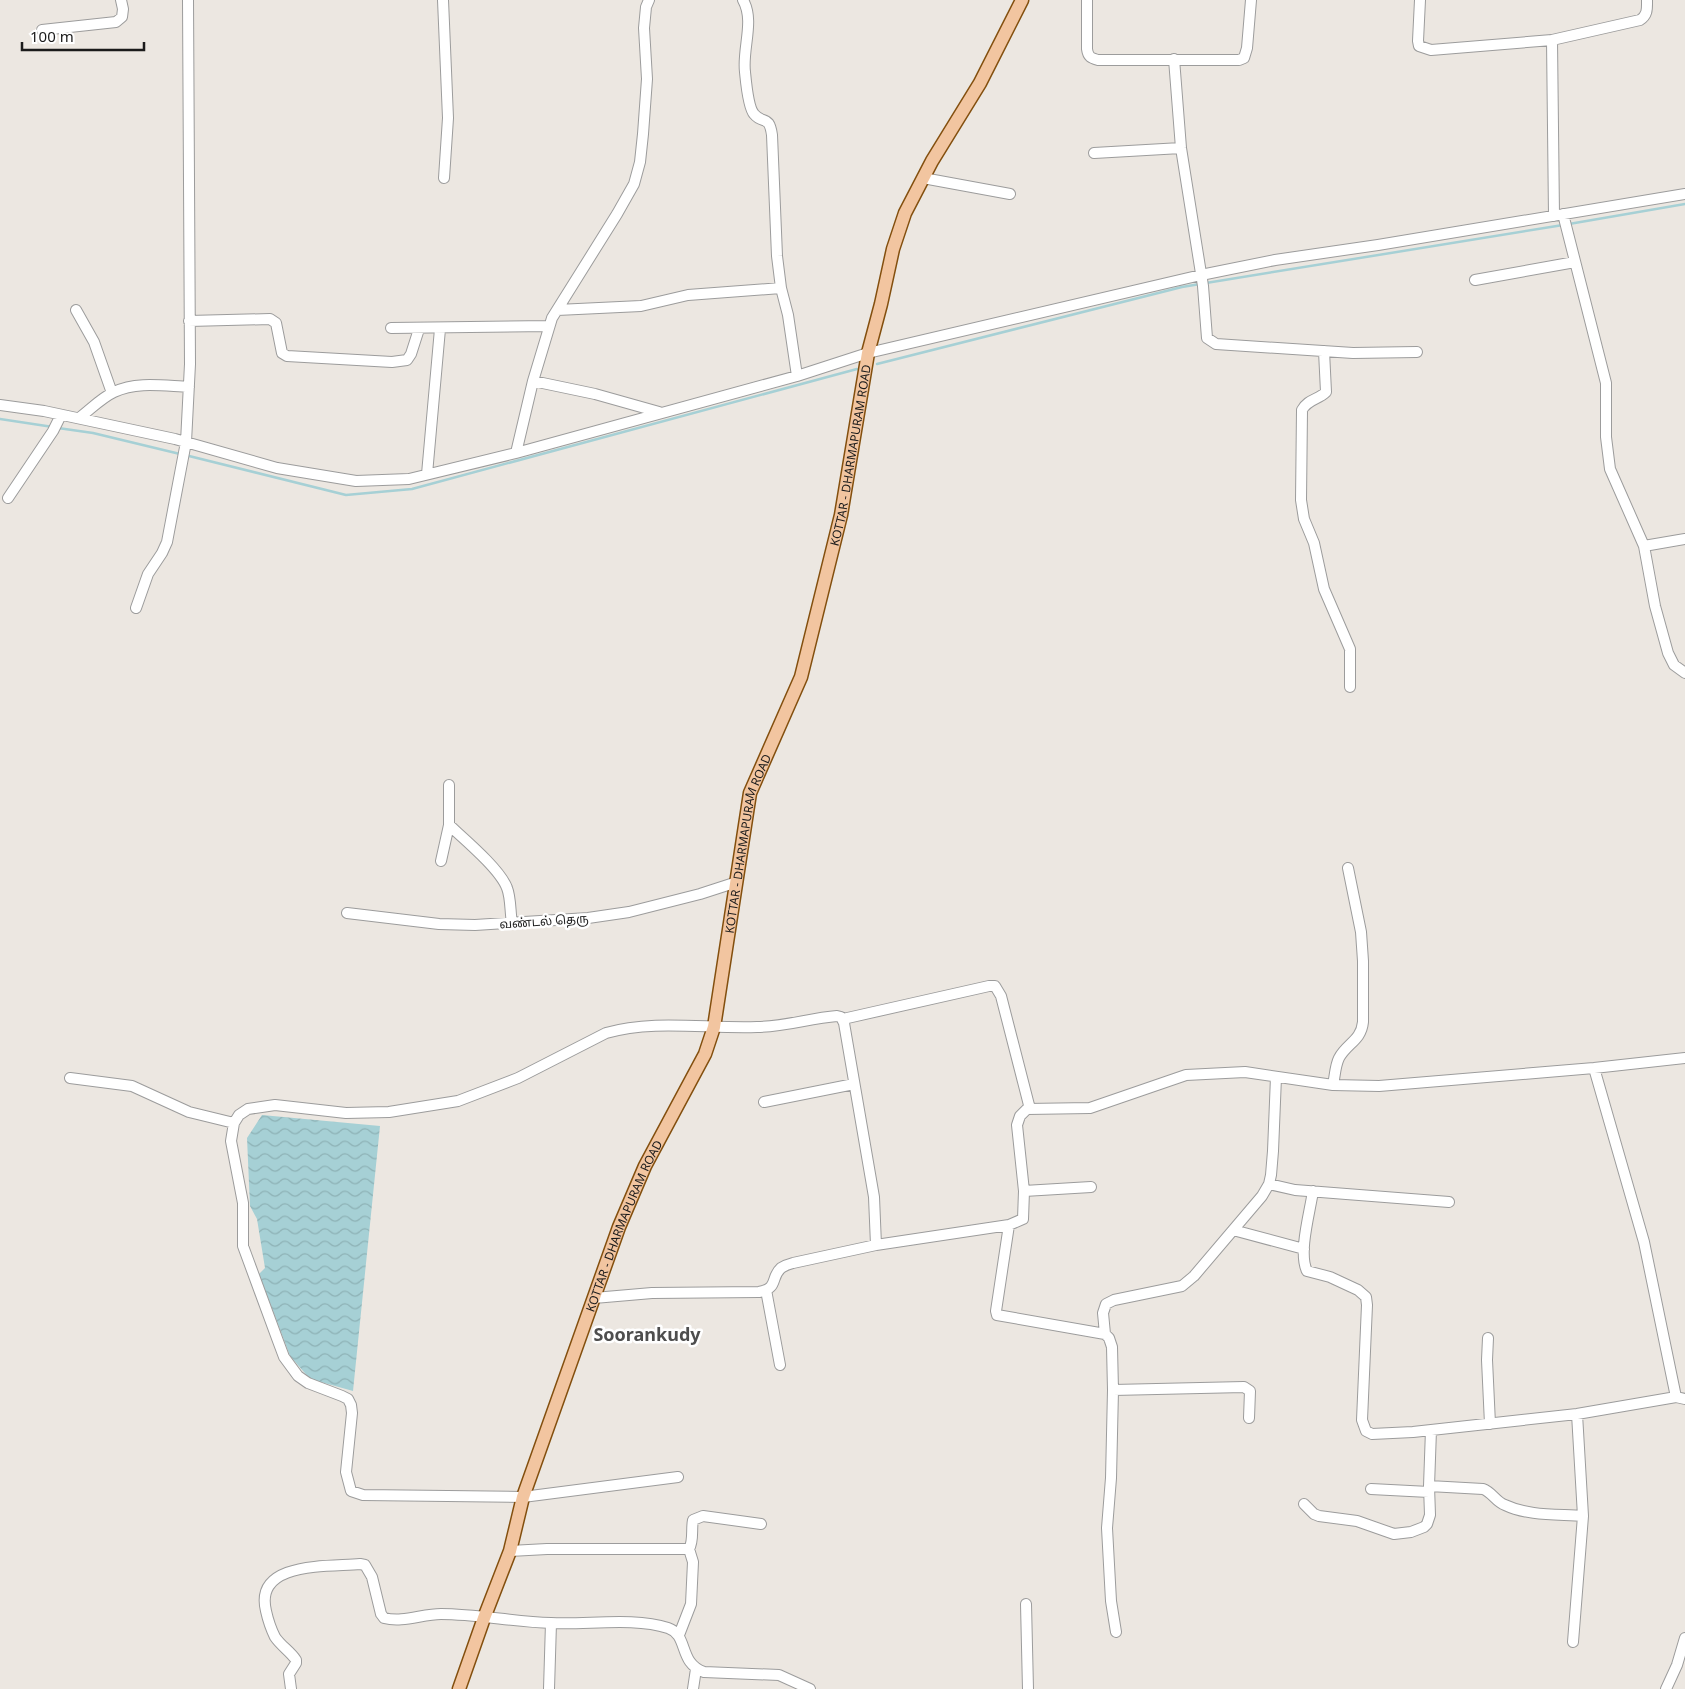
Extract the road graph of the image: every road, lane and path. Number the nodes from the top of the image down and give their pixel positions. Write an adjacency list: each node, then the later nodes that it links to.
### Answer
1 (111, 0): 11 (street)
2 (188, 0): 28 (street)
3 (443, 0): 17 (street)
4 (649, 0): 27 (street)
5 (743, 0): 25 (street)
6 (1022, 0): 18 (main road, KOTTAR - DHARMAPURAM ROAD)
7 (1087, 0): 14 (street)
8 (1251, 0): 14 (street)
9 (1420, 0): 13 (street)
10 (1647, 0): 13 (street)
11 (122, 4): 12 (street)
12 (42, 30)
13 (1552, 40): 21 (street)
14 (1174, 59): 15 (street)
15 (1181, 148): 16 (street); 23 (street)
16 (1094, 153)
17 (444, 178)
18 (923, 178): 19 (street); 35 (main road, KOTTAR - DHARMAPURAM ROAD)
19 (1010, 194)
20 (1685, 194): 21 (street)
21 (1562, 219): 22 (street); 23 (street)
22 (1576, 262): 24 (street); 49 (street)
23 (1202, 280): 33 (street); 35 (street)
24 (1475, 280)
25 (781, 288): 27 (street); 36 (street)
26 (76, 310): 39 (street)
27 (557, 310): 29 (street)
28 (189, 321): 31 (street); 38 (street)
29 (549, 326): 32 (street); 37 (street)
30 (391, 328): 31 (street)
31 (419, 328): 32 (street)
32 (440, 329): 46 (street)
33 (1324, 351): 34 (street); 52 (street)
34 (1418, 352)
35 (868, 353): 36 (street); 57 (main road, KOTTAR - DHARMAPURAM ROAD)
36 (797, 376): 41 (street)
37 (533, 381): 41 (street); 45 (street)
38 (188, 387): 39 (street); 44 (street)
39 (112, 392): 43 (street)
40 (0, 404): 42 (street)
41 (660, 412): 45 (street)
42 (60, 416): 43 (street); 47 (street)
43 (78, 418): 44 (street)
44 (184, 448): 46 (street); 50 (street)
45 (516, 453): 46 (street)
46 (427, 474)
47 (8, 498)
48 (1685, 539): 49 (street)
49 (1644, 546): 51 (street)
50 (136, 608)
51 (1685, 673)
52 (1350, 688)
53 (450, 785): 54 (street)
54 (449, 825): 55 (street); 59 (street)
55 (441, 861)
56 (1348, 868): 67 (street)
57 (737, 882): 59 (street, வண்டல் தெரு); 61 (main road, KOTTAR - DHARMAPURAM ROAD)
58 (347, 913): 59 (street, வண்டல் தெரு)
59 (512, 923)
60 (842, 1019): 61 (street); 66 (street); 69 (street)
61 (714, 1026): 70 (street); 81 (main road, KOTTAR - DHARMAPURAM ROAD)
62 (1685, 1058): 63 (street)
63 (1594, 1068): 67 (street); 86 (street)
64 (1276, 1077): 67 (street); 69 (street); 71 (street)
65 (70, 1078): 70 (street)
66 (854, 1084): 68 (street); 78 (street)
67 (1333, 1085)
68 (764, 1102)
69 (1030, 1109): 73 (street)
70 (234, 1123): 94 (street)
71 (1269, 1184): 74 (street); 77 (street)
72 (1091, 1187): 73 (street)
73 (1024, 1191): 76 (street)
74 (1313, 1192): 75 (street); 79 (street)
75 (1448, 1202)
76 (1009, 1225): 78 (street); 82 (street)
77 (1233, 1230): 79 (street); 82 (street)
78 (876, 1245): 80 (street)
79 (1304, 1249): 90 (street)
80 (766, 1290): 81 (street); 84 (street)
81 (594, 1298): 94 (main road, KOTTAR - DHARMAPURAM ROAD)
82 (1105, 1334): 85 (street)
83 (1488, 1338): 89 (street)
84 (780, 1365)
85 (1113, 1390): 88 (street); 103 (street)
86 (1681, 1398): 87 (street)
87 (1578, 1414): 89 (street); 96 (street)
88 (1249, 1418)
89 (1490, 1424): 90 (street)
90 (1431, 1430): 93 (street)
91 (678, 1477): 94 (street)
92 (1371, 1489): 93 (street)
93 (1429, 1489): 95 (street); 96 (street)
94 (523, 1497): 99 (main road, KOTTAR - DHARMAPURAM ROAD)
95 (1304, 1504)
96 (1584, 1516): 106 (street)
97 (761, 1524): 98 (street)
98 (689, 1549): 99 (street); 104 (street)
99 (510, 1551): 101 (main road, KOTTAR - DHARMAPURAM ROAD)
100 (1026, 1604): 113 (street)
101 (484, 1618): 102 (street); 108 (street); 109 (main road, KOTTAR - DHARMAPURAM ROAD)
102 (551, 1623): 104 (street); 110 (street)
103 (1116, 1632)
104 (679, 1635): 107 (street)
105 (1685, 1638): 114 (street)
106 (1573, 1642)
107 (696, 1670): 111 (street); 112 (street)
108 (291, 1689)
109 (459, 1689)
110 (549, 1689)
111 (693, 1689)
112 (810, 1689)
113 (1028, 1689)
114 (1666, 1689)

